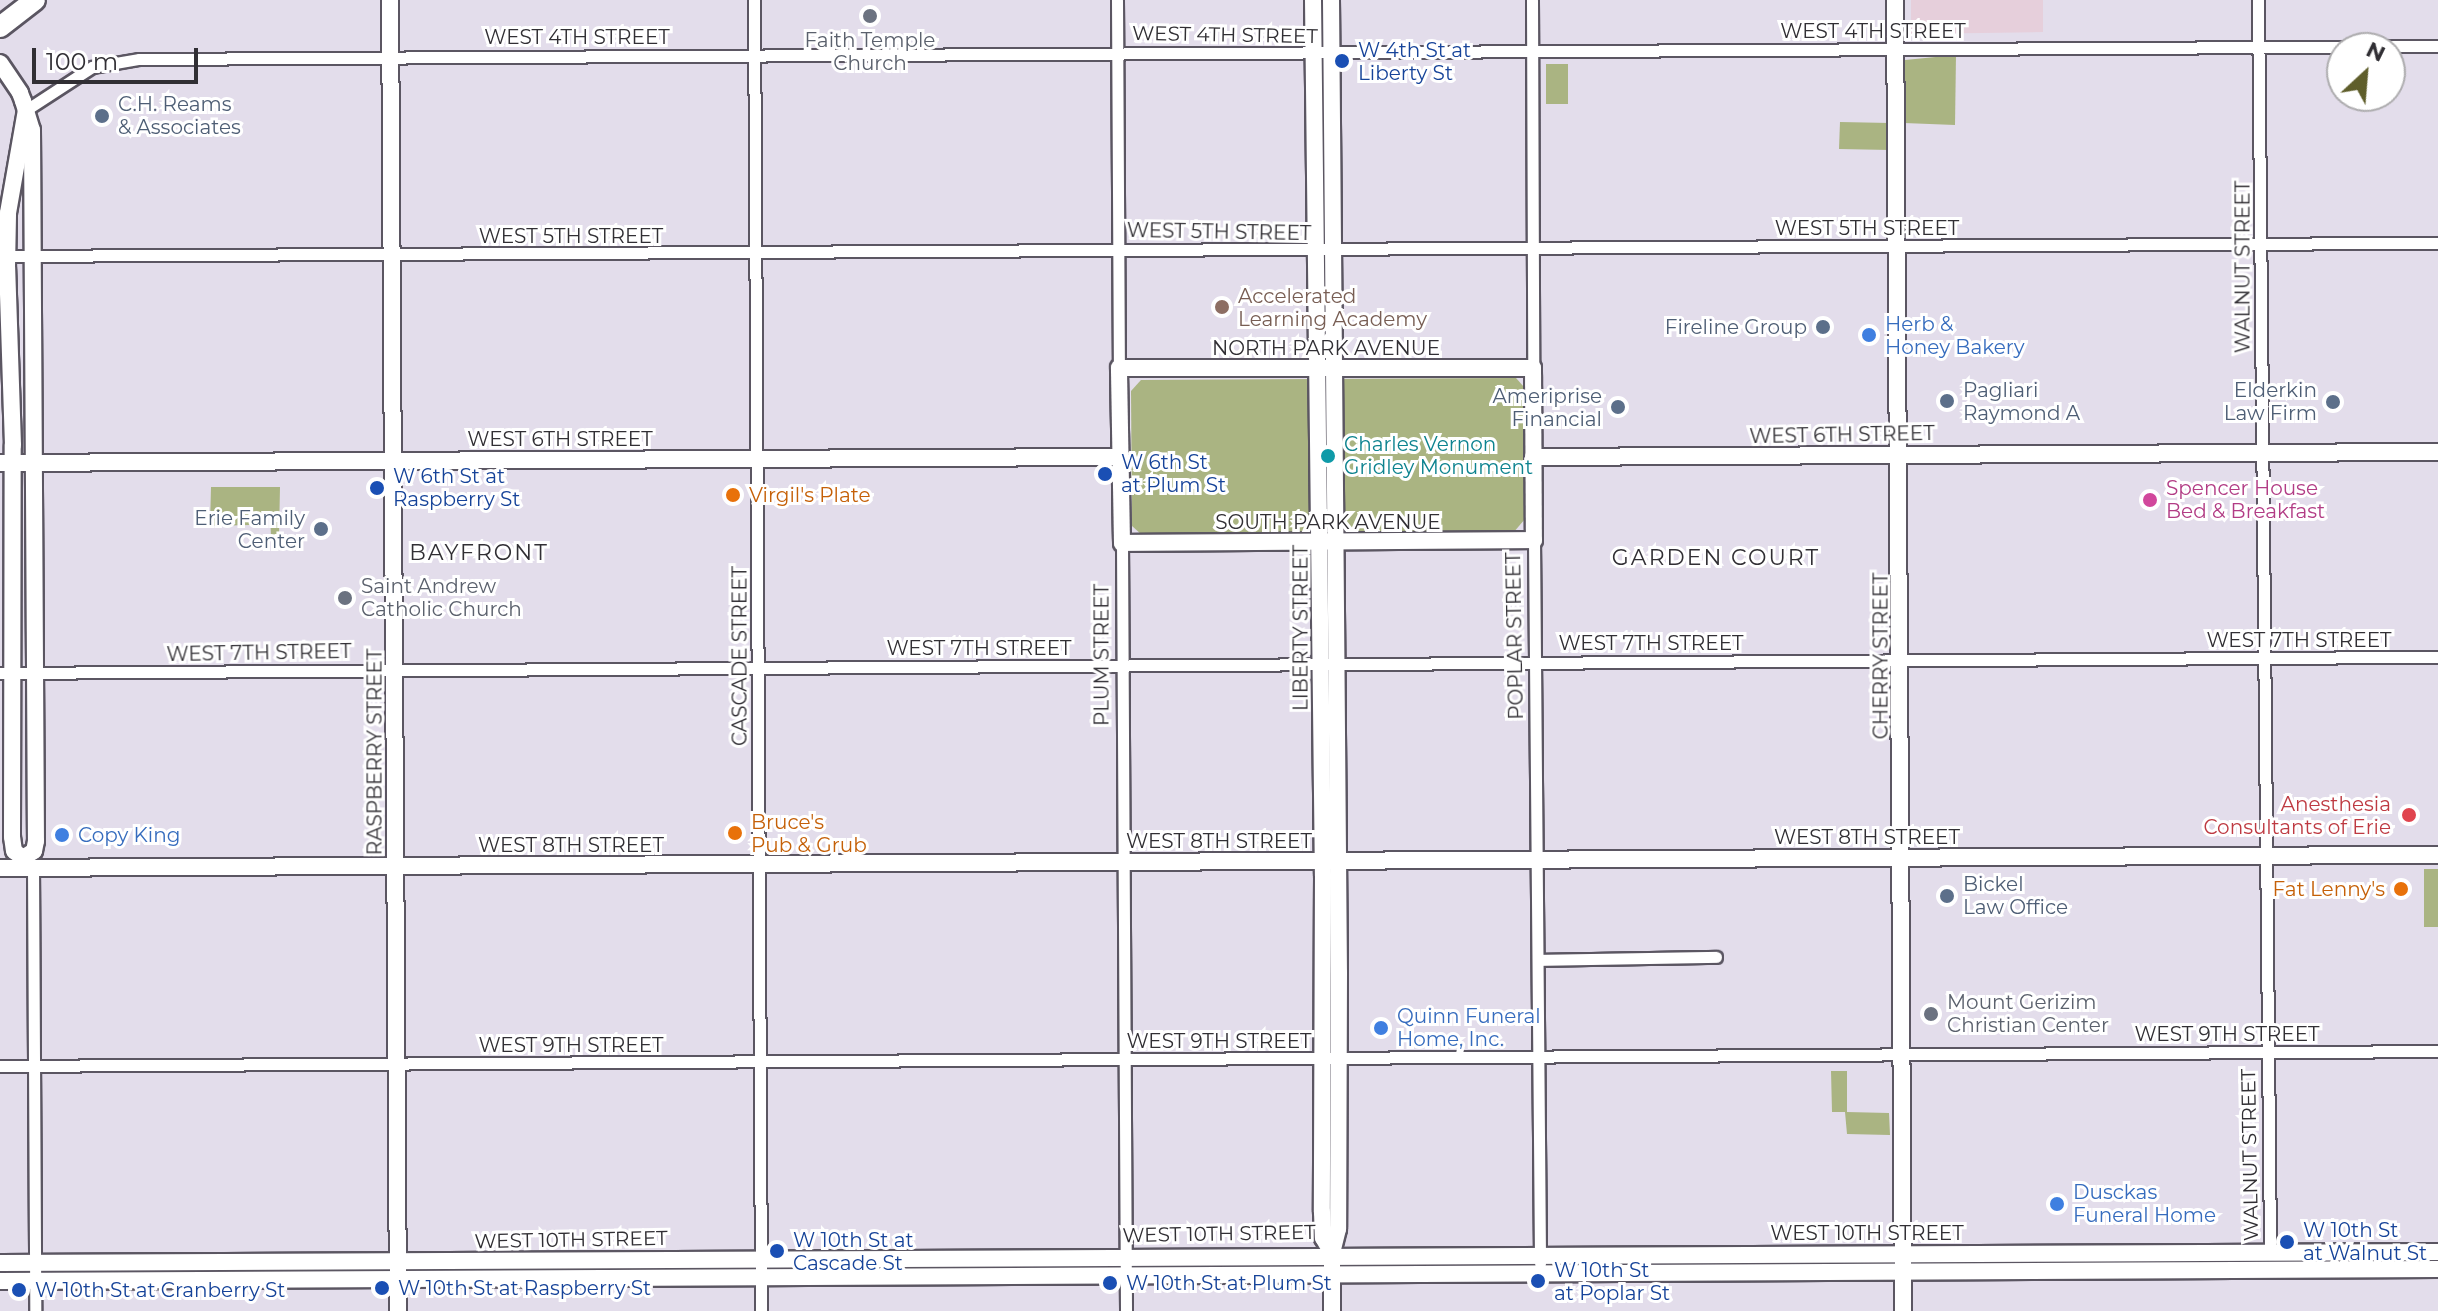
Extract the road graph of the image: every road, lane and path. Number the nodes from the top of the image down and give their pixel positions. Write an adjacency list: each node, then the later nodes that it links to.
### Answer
1 (35, 0): 10 (highway)
2 (390, 0): 19 (street, RASPBERRY STREET)
3 (754, 0): 18 (street, CASCADE STREET)
4 (1117, 0): 14 (street, PLUM STREET)
5 (1313, 0): 16 (street, LIBERTY STREET)
6 (1331, 0): 17 (street, LIBERTY STREET)
7 (1532, 0): 15 (street, POPLAR STREET)
8 (1895, 0): 13 (street, CHERRY STREET)
9 (2258, 0): 12 (street, WALNUT STREET)
10 (0, 27)
11 (2438, 46): 12 (street, WEST 4TH STREET)
12 (2258, 47): 13 (street, WEST 4TH STREET); 22 (street, WALNUT STREET)
13 (1896, 48): 15 (street, WEST 4TH STREET); 24 (street, CHERRY STREET)
14 (1117, 51): 16 (street, WEST 4TH STREET); 18 (street, WEST 4TH STREET); 26 (street, PLUM STREET)
15 (1533, 51): 17 (street, WEST 4TH STREET); 25 (street, POPLAR STREET)
16 (1312, 53): 17 (street, WEST 4TH STREET); 27 (street, LIBERTY STREET)
17 (1331, 54): 28 (street, LIBERTY STREET)
18 (754, 55): 19 (street, WEST 4TH STREET); 29 (street, CASCADE STREET)
19 (391, 57): 21 (street, WEST 4TH STREET); 30 (street, RASPBERRY STREET)
20 (0, 63): 21 (street)
21 (26, 110): 31 (street); 32 (street)
22 (2261, 243): 23 (street, WEST 5TH STREET); 24 (street, WEST 5TH STREET); 38 (street, WALNUT STREET)
23 (2438, 243)
24 (1897, 246): 25 (street, WEST 5TH STREET); 39 (street, CHERRY STREET)
25 (1533, 248): 28 (street, WEST 5TH STREET); 36 (street, POPLAR STREET)
26 (1119, 249): 27 (street, WEST 5TH STREET); 29 (street, WEST 5TH STREET); 33 (street, PLUM STREET)
27 (1315, 251): 28 (street, WEST 5TH STREET); 34 (street, LIBERTY STREET)
28 (1333, 251): 35 (street, LIBERTY STREET)
29 (756, 253): 30 (street, WEST 5TH STREET); 42 (street, CASCADE STREET)
30 (390, 255): 32 (street, WEST 5TH STREET); 43 (street, RASPBERRY STREET)
31 (4, 256): 32 (street, WEST 5TH STREET); 44 (street)
32 (33, 256): 45 (street)
33 (1119, 368): 34 (street, NORTH PARK AVENUE); 40 (street, PLUM STREET)
34 (1318, 368): 35 (street, NORTH PARK AVENUE); 48 (street, LIBERTY STREET)
35 (1336, 368): 36 (street, NORTH PARK AVENUE); 48 (street, LIBERTY STREET)
36 (1533, 368): 41 (street, POPLAR STREET)
37 (2438, 452): 38 (street, WEST 6TH STREET)
38 (2261, 453): 39 (street, WEST 6TH STREET); 50 (street, WALNUT STREET)
39 (1898, 454): 41 (street, WEST 6TH STREET); 51 (street, CHERRY STREET)
40 (1119, 457): 42 (street, WEST 6TH STREET); 47 (street, PLUM STREET)
41 (1533, 457): 46 (street, POPLAR STREET)
42 (757, 458): 43 (street, WEST 6TH STREET); 55 (street, CASCADE STREET)
43 (394, 459): 45 (street, WEST 6TH STREET); 56 (street, RASPBERRY STREET)
44 (6, 462): 45 (street, WEST 6TH STREET); 57 (street)
45 (32, 462): 58 (street)
46 (1534, 540): 48 (street, SOUTH PARK AVENUE); 52 (street, POPLAR STREET)
47 (1122, 543): 48 (street, SOUTH PARK AVENUE); 54 (street, PLUM STREET)
48 (1328, 543): 53 (street, LIBERTY STREET)
49 (2438, 657): 50 (street, WEST 7TH STREET)
50 (2263, 658): 51 (street, WEST 7TH STREET); 61 (street, WALNUT STREET)
51 (1900, 660): 52 (street, WEST 7TH STREET); 60 (street, CHERRY STREET)
52 (1536, 661): 53 (street, WEST 7TH STREET); 62 (street, POPLAR STREET)
53 (1329, 663): 54 (street, WEST 7TH STREET); 63 (street, LIBERTY STREET)
54 (1122, 665): 55 (street, WEST 7TH STREET); 64 (street, PLUM STREET)
55 (758, 667): 56 (street, WEST 7TH STREET); 66 (street, CASCADE STREET)
56 (395, 669): 58 (street, WEST 7TH STREET); 67 (street, RASPBERRY STREET)
57 (4, 673): 58 (street, WEST 7TH STREET); 65 (street)
58 (34, 673): 65 (street)
59 (2438, 855): 61 (street, WEST 8TH STREET)
60 (1902, 856): 61 (street, WEST 8TH STREET); 62 (street, WEST 8TH STREET); 73 (street, CHERRY STREET)
61 (2265, 856): 72 (street, WALNUT STREET)
62 (1537, 860): 63 (street, WEST 8TH STREET); 70 (street, POPLAR STREET)
63 (1331, 861): 64 (street, WEST 8TH STREET); 76 (street, LIBERTY STREET)
64 (1123, 862): 66 (street, WEST 8TH STREET); 75 (street, PLUM STREET)
65 (26, 864): 67 (street, WEST 8TH STREET); 68 (street, WEST 8TH STREET); 79 (street)
66 (759, 864): 67 (street, WEST 8TH STREET); 78 (street, CASCADE STREET)
67 (395, 866): 77 (street, RASPBERRY STREET)
68 (0, 868)
69 (1716, 957): 70 (street)
70 (1538, 960): 74 (street, POPLAR STREET)
71 (2438, 1051): 72 (street, WEST 9TH STREET)
72 (2266, 1052): 73 (street, WEST 9TH STREET); 88 (street, WALNUT STREET)
73 (1902, 1054): 74 (street, WEST 9TH STREET); 87 (street, CHERRY STREET)
74 (1539, 1056): 76 (street, WEST 9TH STREET); 83 (street, POPLAR STREET)
75 (1124, 1059): 76 (street, WEST 9TH STREET); 78 (street, WEST 9TH STREET); 84 (street, PLUM STREET)
76 (1330, 1059): 82 (street, LIBERTY STREET)
77 (397, 1063): 78 (street, WEST 9TH STREET); 79 (street, WEST 9TH STREET); 94 (street, RASPBERRY STREET)
78 (760, 1063): 86 (street, CASCADE STREET)
79 (33, 1065): 80 (street, WEST 9TH STREET); 91 (street)
80 (0, 1066)
81 (2438, 1252): 88 (street, WEST 10TH STREET)
82 (1332, 1253): 83 (street, WEST 10TH STREET); 84 (street, WEST 10TH STREET); 98 (street, LIBERTY STREET)
83 (1540, 1254): 89 (street, WEST 10TH STREET); 96 (street, POPLAR STREET)
84 (1125, 1255): 85 (street, WEST 10TH STREET); 97 (street, PLUM STREET)
85 (944, 1257): 86 (street, WEST 10TH STREET); 99 (street)
86 (761, 1258): 92 (street, WEST 10TH STREET); 100 (street, CASCADE STREET)
87 (1903, 1261): 88 (street, WEST 10TH STREET); 89 (street, WEST 10TH STREET); 108 (street, CHERRY STREET)
88 (2270, 1261): 93 (street, WEST 10TH STREET)
89 (1722, 1262): 96 (street, WEST 10TH STREET)
90 (0, 1263): 91 (street, WEST 10TH STREET)
91 (34, 1263): 95 (street, WEST 10TH STREET); 102 (street)
92 (633, 1268): 94 (street, WEST 10TH STREET); 100 (street, WEST 10TH STREET)
93 (2438, 1269)
94 (398, 1270): 95 (street, WEST 10TH STREET); 104 (street, RASPBERRY STREET)
95 (217, 1271): 102 (street, WEST 10TH STREET)
96 (1540, 1272): 98 (street, WEST 10TH STREET)
97 (1126, 1273): 98 (street, WEST 10TH STREET); 99 (street, WEST 10TH STREET); 106 (street, PLUM STREET)
98 (1332, 1273): 107 (street, LIBERTY STREET)
99 (944, 1274): 100 (street, WEST 10TH STREET)
100 (761, 1276): 105 (street, CASCADE STREET)
101 (0, 1281): 102 (street, WEST 10TH STREET)
102 (35, 1281): 103 (street)
103 (35, 1311)
104 (398, 1311)
105 (761, 1311)
106 (1126, 1311)
107 (1332, 1311)
108 (1903, 1311)

